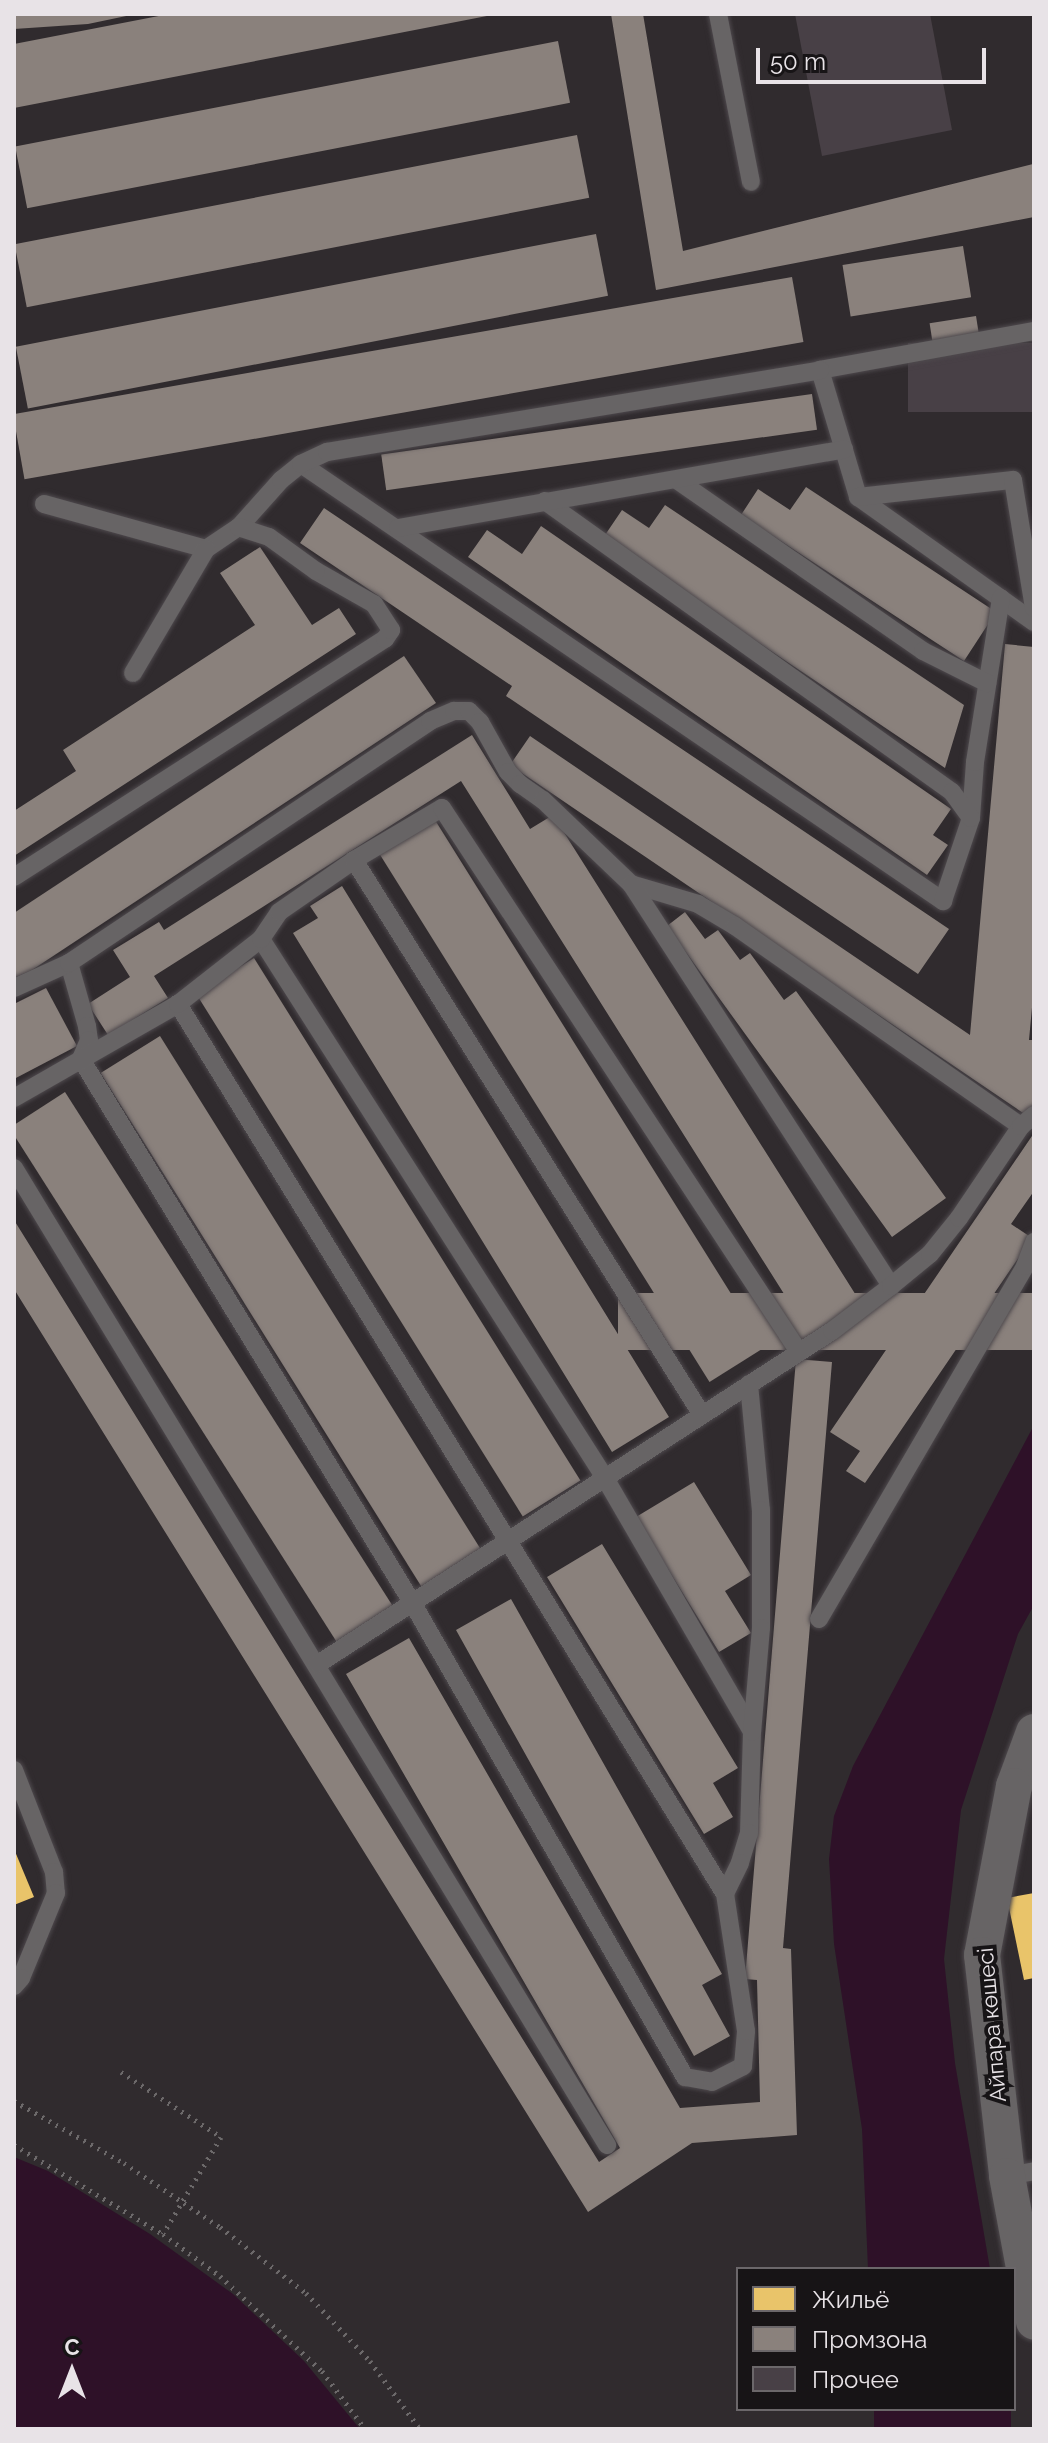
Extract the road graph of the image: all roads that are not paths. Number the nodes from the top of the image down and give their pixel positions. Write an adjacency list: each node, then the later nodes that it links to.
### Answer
1 (718, 14): 2 (lane)
2 (751, 182)
3 (1034, 331): 4 (lane)
4 (820, 370): 5 (lane); 6 (lane)
5 (844, 449): 7 (lane); 8 (lane)
6 (301, 464): 11 (lane); 12 (lane)
7 (677, 480): 9 (lane); 18 (lane)
8 (858, 497): 14 (lane); 15 (lane)
9 (545, 501): 12 (lane); 19 (lane)
10 (44, 504): 13 (lane)
11 (239, 527): 13 (lane); 21 (lane)
12 (398, 528): 19 (lane)
13 (206, 549): 17 (lane)
14 (1001, 598): 16 (lane); 18 (lane)
15 (1034, 608)
16 (1034, 622)
17 (133, 673)
18 (987, 683): 19 (lane)
19 (971, 818)
20 (354, 860): 23 (lane); 33 (lane); 35 (lane)
21 (14, 877)
22 (631, 884): 24 (lane); 29 (lane); 32 (lane)
23 (261, 939): 26 (lane); 36 (lane)
24 (69, 963): 25 (lane); 27 (lane)
25 (14, 988)
26 (178, 1004): 27 (lane); 37 (lane)
27 (81, 1059): 28 (lane); 38 (lane)
28 (14, 1098)
29 (1027, 1120): 32 (lane)
30 (14, 1168): 40 (lane)
31 (1034, 1242): 39 (lane)
32 (891, 1286): 33 (lane)
33 (799, 1352): 34 (lane)
34 (749, 1384): 35 (lane); 41 (lane)
35 (702, 1415): 36 (lane)
36 (605, 1478): 37 (lane); 41 (lane)
37 (508, 1542): 38 (lane); 45 (lane)
38 (413, 1604): 40 (lane); 45 (lane)
39 (819, 1619)
40 (318, 1664): 47 (lane)
41 (752, 1732): 45 (lane)
42 (1034, 1732): 44 (street, Айпара көшесі)
43 (14, 1770): 46 (lane)
44 (1021, 1809): 48 (street, Айпара көшесі)
45 (725, 1894)
46 (14, 1986)
47 (607, 2145)
48 (1020, 2173): 49 (street, Айпара көшесі)
49 (1034, 2322)

